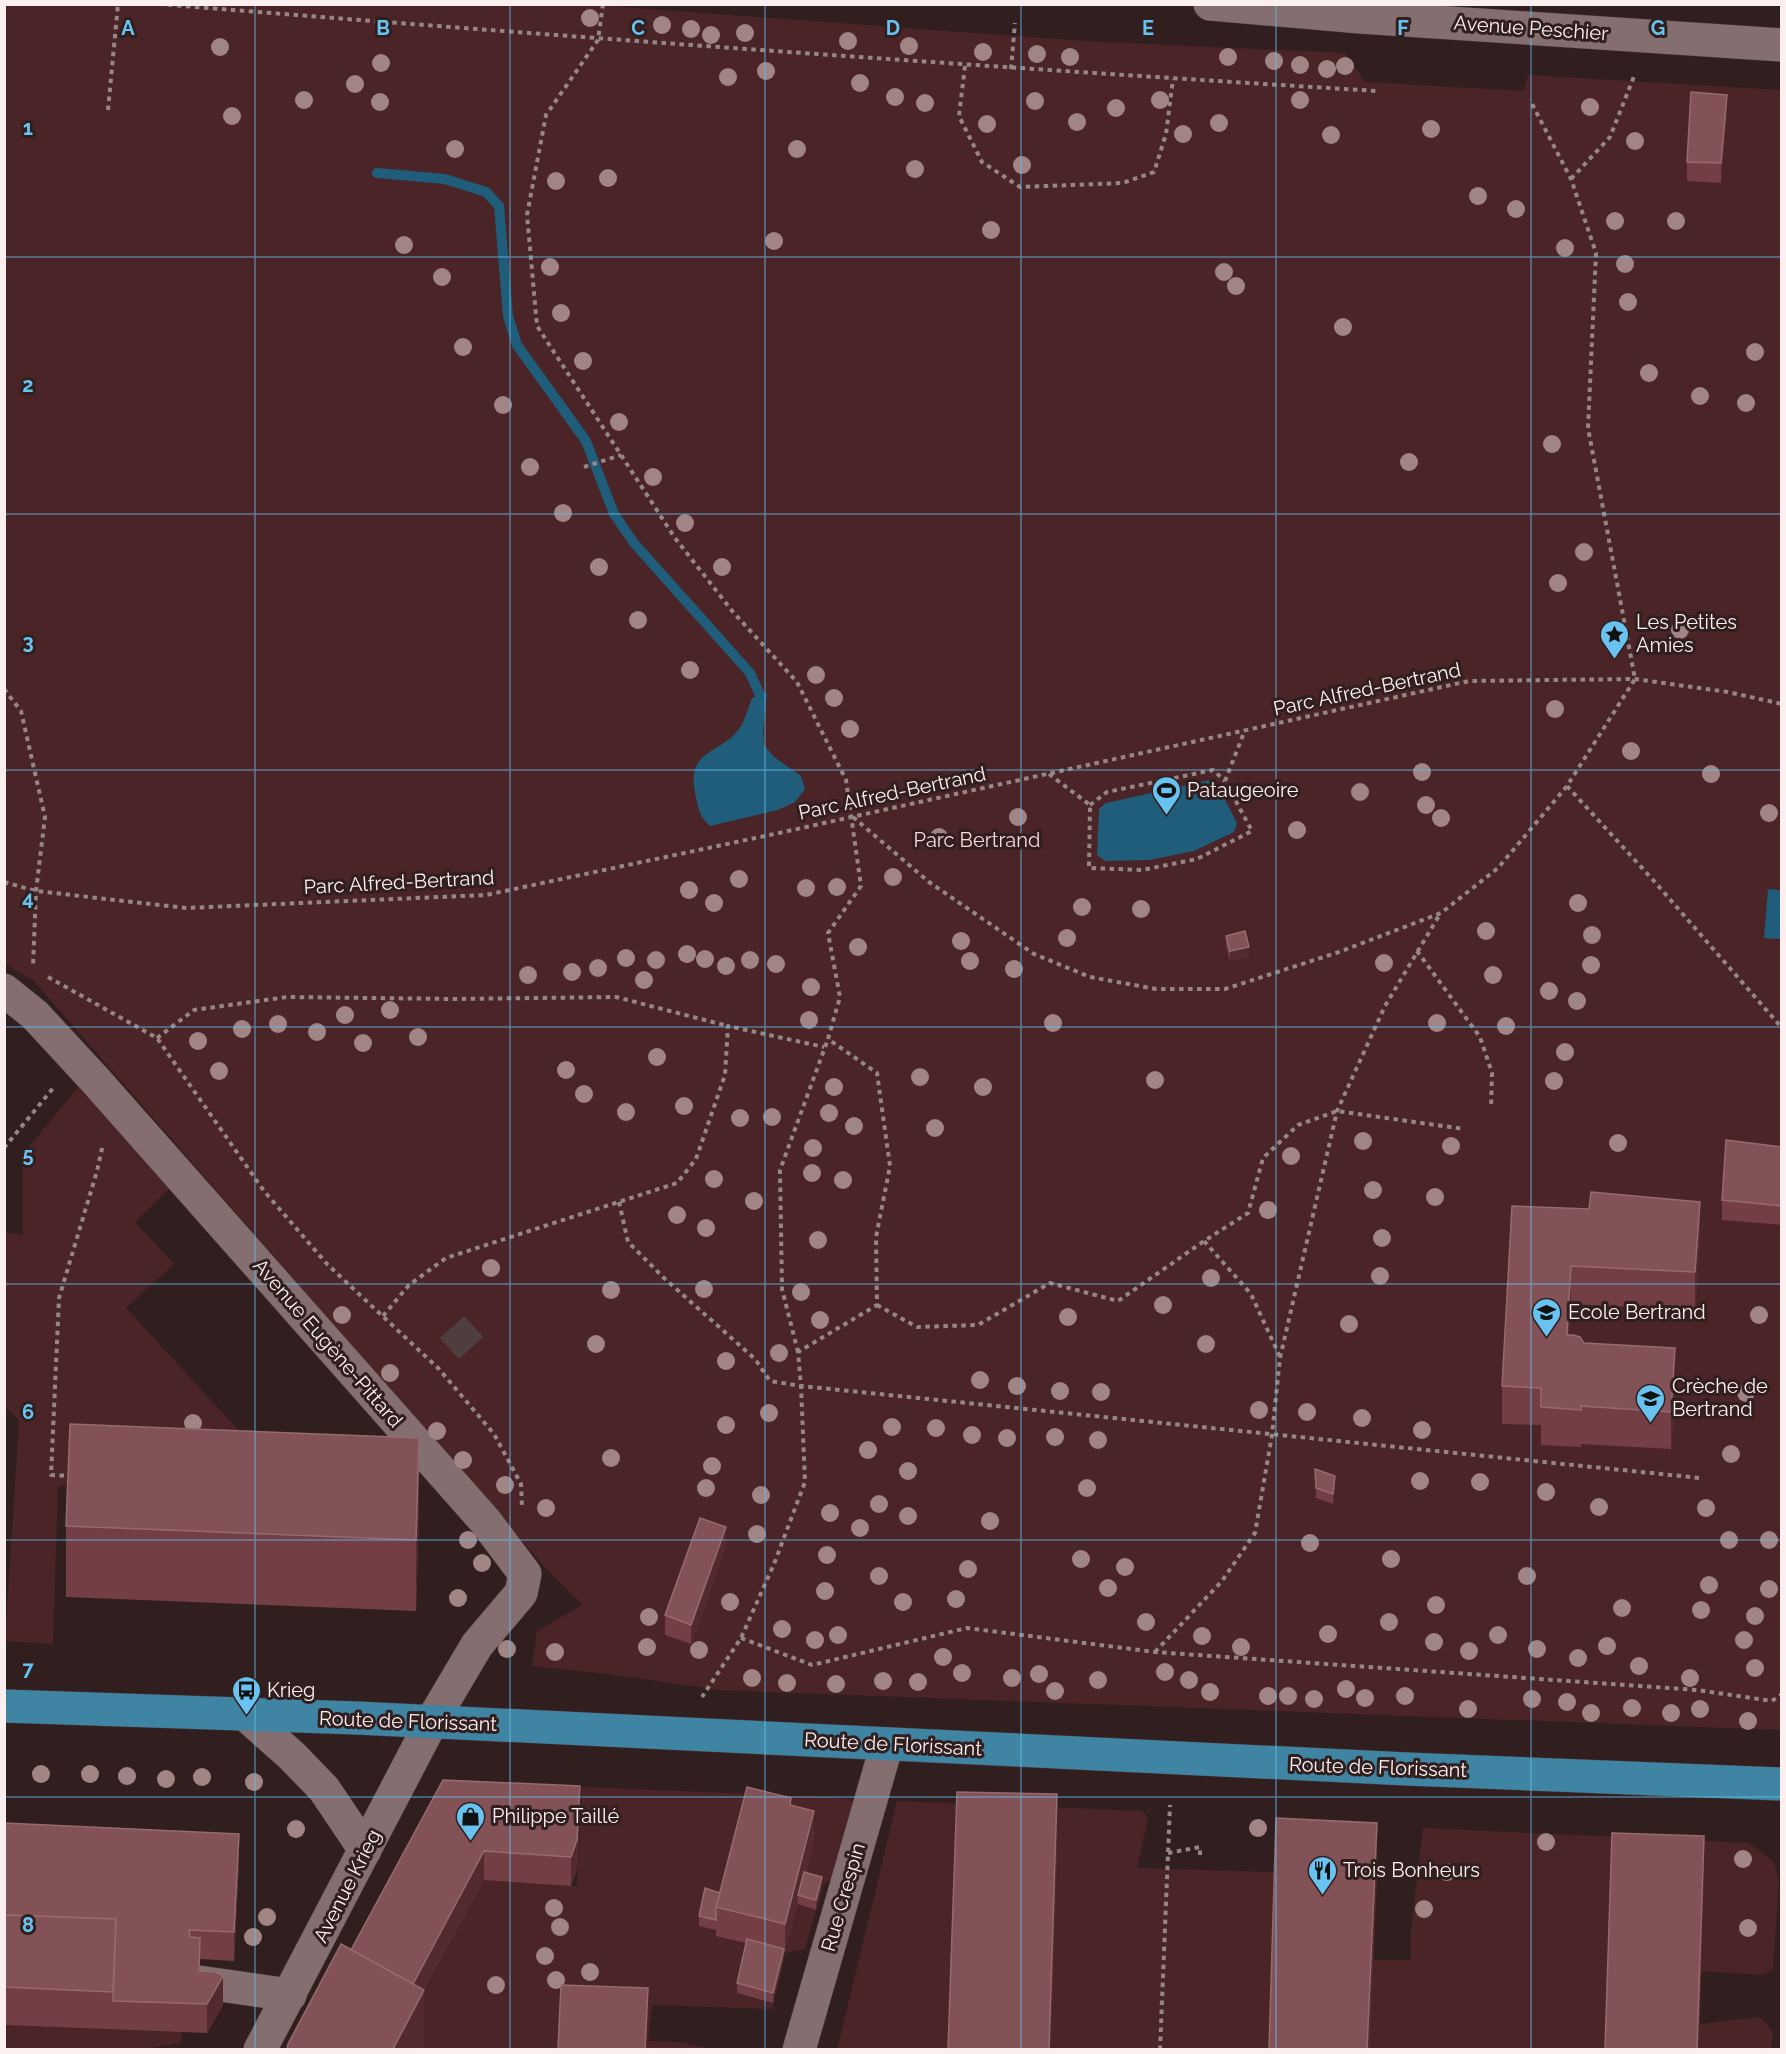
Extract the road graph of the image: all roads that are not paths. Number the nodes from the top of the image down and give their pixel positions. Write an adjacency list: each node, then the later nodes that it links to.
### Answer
1 (1210, 4): 2 (street, Avenue Peschier)
2 (1782, 45)
3 (4, 990): 6 (street, Avenue Eugène-Pittard)
4 (4, 1706): 5 (main road, Route de Florissant)
5 (246, 1715): 6 (main road, Route de Florissant); 9 (street)
6 (432, 1721): 7 (main road, Route de Florissant); 9 (street, Avenue Krieg)
7 (887, 1744): 8 (main road, Route de Florissant); 13 (street, Rue Crespin)
8 (1782, 1784)
9 (365, 1850): 11 (street, Avenue Krieg)
10 (200, 1982): 11 (street)
11 (290, 1995): 12 (street, Avenue Krieg)
12 (260, 2049)
13 (799, 2049)

